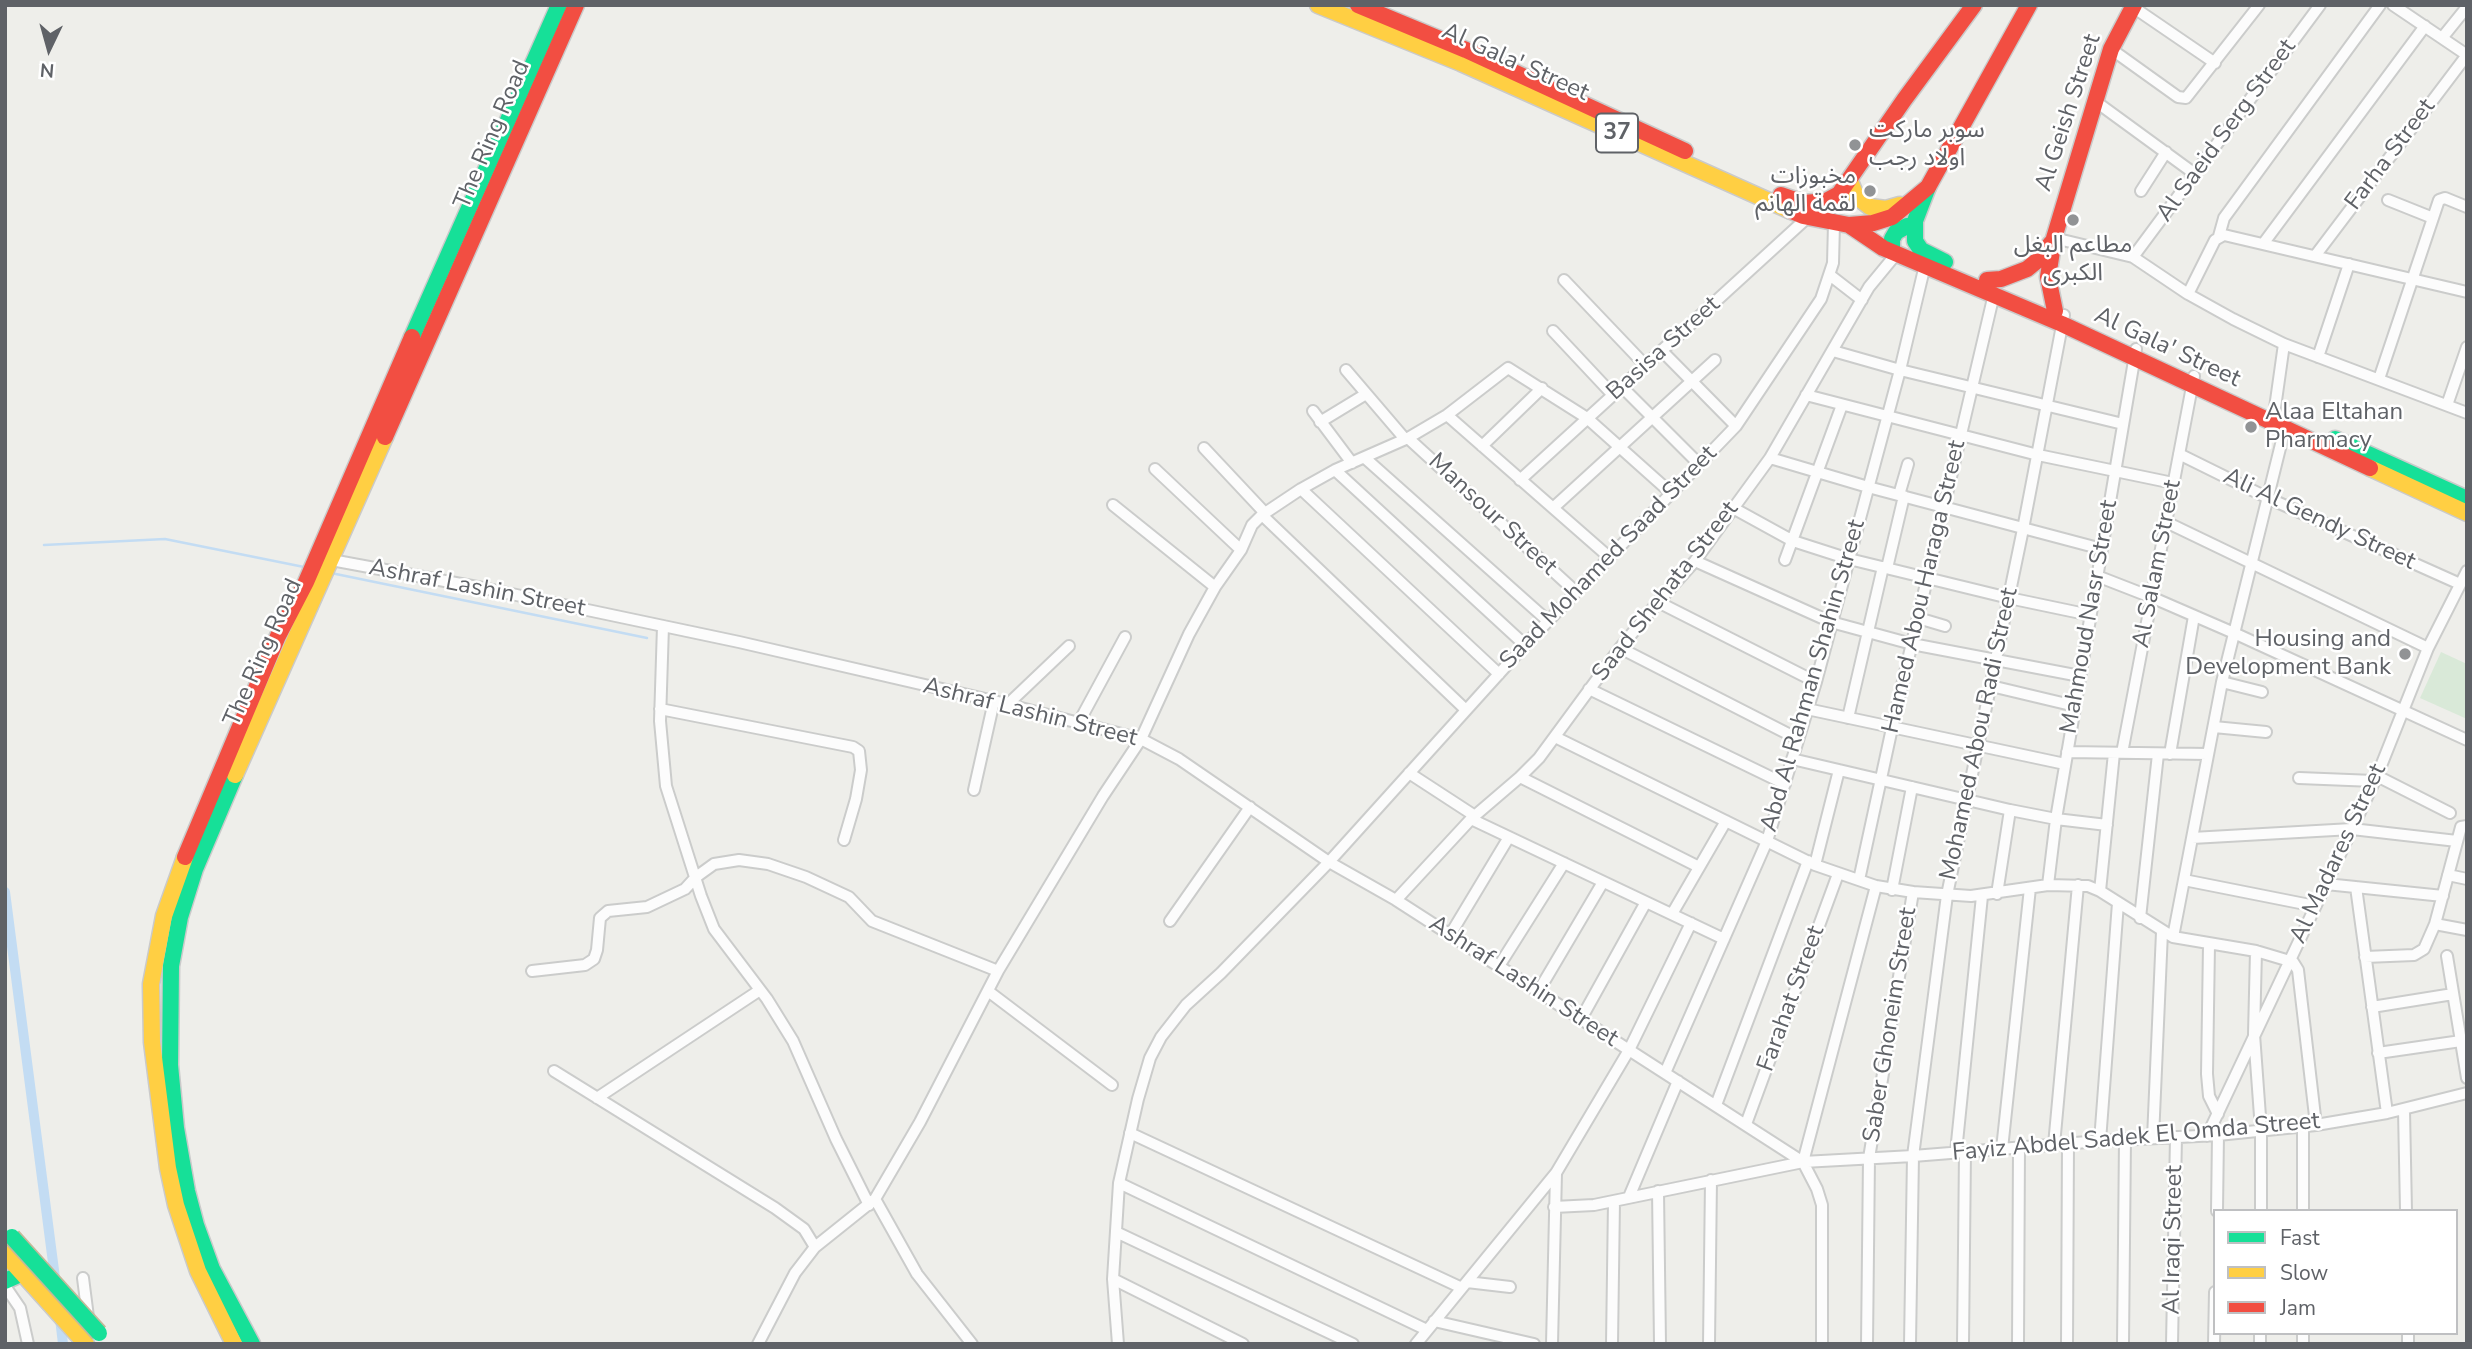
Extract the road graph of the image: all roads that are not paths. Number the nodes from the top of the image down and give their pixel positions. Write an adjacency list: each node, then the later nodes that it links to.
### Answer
1 (559, 5): 116 (main road, The Ring Road)
2 (576, 5): 116 (main road, The Ring Road)
3 (1318, 5): 19 (main road, Al Gala' Street / 37)
4 (1358, 5): 19 (main road, Al Gala' Street / 37)
5 (1974, 5): 22 (main road, 37)
6 (2029, 5): 24 (main road, 37)
7 (2259, 5): 17 (street)
8 (2320, 5): 21 (street, Al Saeid Serg Street)
9 (2380, 5): 31 (street)
10 (2394, 5): 13 (street)
11 (2133, 6): 15 (main road, Al Geish Street); 17 (street)
12 (2467, 7): 14 (street)
13 (2425, 26): 14 (street); 33 (street)
14 (2442, 38): 16 (street)
15 (2111, 49): 17 (street); 18 (main road, Al Geish Street)
16 (2467, 55): 35 (street, Farha Street)
17 (2215, 63)
18 (2095, 101): 20 (street); 32 (main road, Al Geish Street)
19 (1598, 117): 22 (main road, Al Gala' Street / 37); 27 (main road, Al Gala' Street / 37)
20 (2166, 152): 21 (street); 23 (street)
21 (2195, 174): 36 (street, Al Saeid Serg Street)
22 (1850, 181): 24 (main road)
23 (2141, 191)
24 (1922, 192): 29 (main road, Al Gala' Street / 37); 30 (main road)
25 (2388, 200): 28 (street)
26 (2467, 207): 28 (street)
27 (1808, 217): 29 (main road, Al Gala' Street / 37); 50 (street, Basisa Street)
28 (2432, 218): 40 (street)
29 (1842, 224): 34 (main road, Al Gala' Street); 39 (street, Saad Mohamed Saad Street)
30 (1914, 226): 34 (main road); 42 (main road, Al Gala' Street)
31 (2219, 236): 33 (street); 44 (street)
32 (2054, 238): 36 (street); 42 (main road, Al Geish Street); 46 (main road, Al Geish Street)
33 (2263, 244): 35 (street)
34 (1894, 252): 38 (main road, Al Gala' Street); 45 (street, Saad Shehata Street)
35 (2315, 256): 37 (street)
36 (2133, 257): 44 (street)
37 (2349, 264): 40 (street); 53 (street)
38 (1925, 265): 42 (main road, Al Gala' Street); 57 (street, Abd Al Rahman Shahin Street)
39 (1830, 276): 45 (street); 79 (street, Saad Mohamed Saad Street)
40 (2412, 279): 43 (street); 58 (street)
41 (1564, 280): 55 (street)
42 (1991, 287): 46 (main road, Al Gala' Street); 62 (street, Hamed Abou Haraga Street)
43 (2467, 292)
44 (2188, 294): 48 (street)
45 (1863, 300): 51 (street, Saad Shehata Street)
46 (2060, 317): 52 (main road, Al Gala' Street); 68 (street, Mohamed Abou Radi Street)
47 (1553, 331): 65 (street)
48 (2284, 344): 53 (street); 76 (street)
49 (2467, 347): 69 (street)
50 (1662, 351): 55 (street, Basisa Street); 60 (street)
51 (1833, 351): 57 (street); 66 (street, Saad Shehata Street)
52 (2135, 354): 59 (main road, Al Gala' Street); 78 (street, Mahmoud Nasr Street)
53 (2318, 357): 58 (street)
54 (1715, 360): 60 (street)
55 (1646, 366): 61 (street, Basisa Street)
56 (1346, 370): 64 (street, Mansour Street)
57 (1900, 370): 62 (street); 73 (street, Abd Al Rahman Shahin Street)
58 (2379, 379): 69 (street)
59 (2193, 380): 76 (main road, Al Gala' Street); 85 (street, Al Salam Street)
60 (1692, 381): 74 (street); 79 (street)
61 (1622, 387): 65 (street, Basisa Street); 74 (street)
62 (1973, 387): 68 (street); 80 (street, Hamed Abou Haraga Street)
63 (1542, 388): 72 (street); 75 (street); 82 (street)
64 (1366, 394): 77 (street); 81 (street, Mansour Street)
65 (1613, 395): 75 (street, Basisa Street)
66 (1806, 396): 67 (street); 88 (street, Saad Shehata Street)
67 (1842, 405): 73 (street); 95 (street)
68 (2047, 405): 78 (street); 86 (street, Mohamed Abou Radi Street)
69 (2447, 405): 71 (street)
70 (1312, 411): 77 (street)
71 (2467, 413)
72 (1447, 415): 81 (street); 82 (street)
73 (1887, 416): 80 (street); 98 (street, Abd Al Rahman Shahin Street)
74 (1652, 417): 83 (street); 90 (street)
75 (1587, 418): 83 (street); 96 (street, Basisa Street)
76 (2278, 421): 102 (street); 103 (main road, Al Gala' Street); 108 (main road, Al Gala' Street)
77 (1320, 422): 89 (street)
78 (2123, 424): 94 (street, Mahmoud Nasr Street)
79 (1736, 426): 90 (street, Saad Mohamed Saad Street)
80 (1961, 436): 86 (street); 105 (street, Hamed Abou Haraga Street)
81 (1406, 438): 87 (street); 127 (street, Mansour Street)
82 (1482, 446): 96 (street)
83 (1619, 447): 100 (street); 106 (street)
84 (1204, 448): 109 (street)
85 (2179, 454): 97 (street, Al Salam Street); 102 (street, Ali Al Gendy Street)
86 (2038, 456): 94 (street); 111 (street, Mohamed Abou Radi Street)
87 (1365, 458): 89 (street); 134 (street)
88 (1770, 458): 95 (street); 107 (street, Saad Shehata Street)
89 (1352, 463): 93 (street)
90 (1699, 464): 100 (street, Saad Mohamed Saad Street)
91 (1908, 464): 101 (street)
92 (1155, 469): 114 (street)
93 (1335, 470): 99 (street); 143 (street)
94 (2115, 471): 97 (street); 113 (street, Mahmoud Nasr Street)
95 (1818, 472): 98 (street); 112 (street)
96 (1520, 480): 106 (street)
97 (2173, 483): 110 (street, Al Salam Street)
98 (1868, 487): 101 (street); 117 (street, Abd Al Rahman Shahin Street)
99 (1301, 489): 109 (street); 147 (street)
100 (1671, 493): 115 (street, Saad Mohamed Saad Street)
101 (1902, 496): 105 (street); 121 (street)
102 (2268, 498): 120 (street); 125 (street, Ali Al Gendy Street)
103 (2467, 499)
104 (1113, 505): 126 (street)
105 (1944, 507): 111 (street); 124 (street, Hamed Abou Haraga Street)
106 (1553, 508): 115 (street)
107 (1733, 508): 112 (street); 119 (street, Saad Shehata Street)
108 (2467, 513)
109 (1264, 514): 114 (street); 159 (street)
110 (2166, 522): 120 (street); 128 (street, Al Salam Street)
111 (2023, 529): 113 (street); 129 (street, Mohamed Abou Radi Street)
112 (1793, 541): 117 (street); 118 (street)
113 (2102, 549): 123 (street, Mahmoud Nasr Street)
114 (1241, 550): 126 (street)
115 (1609, 556): 127 (street, Saad Mohamed Saad Street)
116 (323, 559): 136 (street, Ashraf Lashin Street); 285 (main road, The Ring Road)
117 (1849, 559): 121 (street); 135 (street, Abd Al Rahman Shahin Street)
118 (1785, 560)
119 (1695, 561): 130 (street, Saad Shehata Street); 135 (street)
120 (2252, 562): 139 (street); 145 (street)
121 (1885, 568): 124 (street); 138 (street)
122 (2467, 571): 125 (street, Al Madares Street)
123 (2097, 576): 128 (street); 131 (street, Mahmoud Nasr Street)
124 (1928, 578): 129 (street); 133 (street, Hamed Abou Haraga Street)
125 (2460, 584): 145 (street, Al Madares Street)
126 (1215, 587): 167 (street)
127 (1576, 592): 134 (street, Saad Mohamed Saad Street)
128 (2151, 597): 132 (street); 172 (street, Al Salam Street)
129 (2009, 598): 131 (street); 146 (street, Mohamed Abou Radi Street)
130 (1657, 602): 144 (street, Saad Shehata Street); 149 (street)
131 (2090, 615): 148 (street, Mahmoud Nasr Street)
132 (2194, 616): 139 (street); 174 (street)
133 (1918, 618): 137 (street); 141 (street, Hamed Abou Haraga Street)
134 (1548, 621): 143 (street, Saad Mohamed Saad Street)
135 (1831, 622): 138 (street); 149 (street, Abd Al Rahman Shahin Street)
136 (663, 626): 154 (street, Ashraf Lashin Street); 157 (street)
137 (1945, 626)
138 (1868, 633): 141 (street); 161 (street)
139 (2234, 633): 150 (street); 160 (street)
140 (1125, 636): 162 (street)
141 (1912, 644): 146 (street); 164 (street, Hamed Abou Haraga Street)
142 (1069, 646): 155 (street)
143 (1525, 646): 147 (street, Saad Mohamed Saad Street)
144 (1620, 648): 152 (street, Saad Shehata Street); 168 (street)
145 (2428, 648): 160 (street, Al Madares Street)
146 (1996, 662): 148 (street); 151 (street, Mohamed Abou Radi Street)
147 (1499, 674): 159 (street, Saad Mohamed Saad Street)
148 (2080, 676): 156 (street, Mahmoud Nasr Street)
149 (1816, 682): 158 (street, Abd Al Rahman Shahin Street)
150 (2222, 682): 153 (street); 163 (street)
151 (1991, 686): 156 (street); 170 (street, Mohamed Abou Radi Street)
152 (1589, 690): 166 (street, Saad Shehata Street); 184 (street)
153 (2262, 692)
154 (994, 701): 155 (street, Ashraf Lashin Street); 186 (street)
155 (1007, 705): 162 (street, Ashraf Lashin Street)
156 (2075, 706): 171 (street, Mahmoud Nasr Street)
157 (660, 709): 199 (street); 208 (street)
158 (1807, 709): 161 (street); 168 (street, Abd Al Rahman Shahin Street)
159 (1466, 710): 179 (street, Saad Mohamed Saad Street)
160 (2402, 711): 169 (street); 183 (street, Al Madares Street)
161 (1848, 718): 164 (street)
162 (1079, 722): 167 (street, Ashraf Lashin Street)
163 (2214, 727): 165 (street); 175 (street)
164 (1892, 728): 170 (street); 182 (street, Hamed Abou Haraga Street)
165 (2266, 732)
166 (1555, 737): 180 (street, Saad Shehata Street); 193 (street)
167 (1140, 739): 188 (street, Ashraf Lashin Street); 246 (street)
168 (1798, 739): 176 (street, Abd Al Rahman Shahin Street)
169 (2467, 740)
170 (1978, 746): 177 (street); 187 (street, Mohamed Abou Radi Street)
171 (2067, 752): 172 (street); 177 (street, Mahmoud Nasr Street)
172 (2118, 753): 173 (street); 194 (street, Al Salam Street)
173 (2158, 754): 174 (street); 231 (street)
174 (2170, 754): 175 (street)
175 (2208, 754): 198 (street)
176 (1792, 758): 178 (street); 184 (street, Abd Al Rahman Shahin Street)
177 (2065, 764): 192 (street, Mahmoud Nasr Street)
178 (1839, 769): 182 (street); 204 (street)
179 (1409, 773): 191 (street); 202 (street, Saad Mohamed Saad Street)
180 (1520, 777): 191 (street, Saad Shehata Street); 205 (street)
181 (2299, 778): 183 (street)
182 (1880, 779): 185 (street); 210 (street, Hamed Abou Haraga Street)
183 (2376, 779): 190 (street); 196 (street, Al Madares Street)
184 (1785, 783): 200 (street, Abd Al Rahman Shahin Street)
185 (1912, 787): 187 (street); 219 (street)
186 (974, 790)
187 (1967, 800): 189 (street); 223 (street, Mohamed Abou Radi Street)
188 (1250, 807): 202 (street, Ashraf Lashin Street); 232 (street)
189 (2010, 810): 192 (street); 222 (street)
190 (2450, 813)
191 (1473, 818): 197 (street); 226 (street, Saad Shehata Street)
192 (2056, 819): 194 (street); 214 (street, Mahmoud Nasr Street)
193 (1726, 821): 200 (street); 205 (street)
194 (2107, 825): 220 (street, Al Salam Street)
195 (2467, 825): 201 (street)
196 (2352, 829): 198 (street); 201 (street); 213 (street, Al Madares Street)
197 (1509, 837): 203 (street); 236 (street)
198 (2192, 838): 211 (street)
199 (844, 840)
200 (1767, 841): 204 (street); 238 (street, Abd Al Rahman Shahin Street)
201 (2457, 841): 207 (street)
202 (1329, 862): 226 (street, Ashraf Lashin Street); 272 (street, Saad Mohamed Saad Street)
203 (1564, 863): 212 (street); 244 (street)
204 (1811, 863): 206 (street); 264 (street)
205 (1699, 867): 230 (street)
206 (1838, 874): 210 (street); 268 (street, Farahat Street)
207 (2448, 875): 209 (street); 225 (street)
208 (695, 877): 245 (street); 246 (street); 247 (street)
209 (2467, 879)
210 (1859, 880): 216 (street)
211 (2184, 880): 229 (street); 237 (street)
212 (1603, 881): 227 (street); 249 (street)
213 (2326, 884): 217 (street); 229 (street, Al Madares Street)
214 (2048, 885): 215 (street); 218 (street)
215 (2078, 885): 220 (street); 279 (street)
216 (1876, 886): 219 (street); 286 (street)
217 (2356, 887): 225 (street); 242 (street)
218 (2030, 888): 222 (street); 281 (street)
219 (1892, 890): 221 (street)
220 (2100, 891): 228 (street)
221 (1913, 892): 223 (street); 284 (street, Saber Ghoneim Street)
222 (1997, 894): 224 (street)
223 (1947, 895): 224 (street); 283 (street, Mohamed Abou Radi Street)
224 (1982, 896): 282 (street)
225 (2443, 896): 234 (street)
226 (1396, 900): 236 (street, Ashraf Lashin Street)
227 (1646, 902): 230 (street); 252 (street)
228 (2118, 903): 231 (street); 277 (street)
229 (2315, 906): 243 (street, Al Madares Street)
230 (1672, 914): 233 (street)
231 (2140, 918): 237 (street)
232 (1170, 921)
233 (1691, 923): 238 (street); 255 (street)
234 (2435, 924): 235 (street); 242 (street)
235 (2467, 930)
236 (1450, 935): 244 (street, Ashraf Lashin Street)
237 (2168, 935): 239 (street); 275 (street)
238 (1724, 939): 258 (street, Abd Al Rahman Shahin Street)
239 (2209, 944): 240 (street); 267 (street)
240 (2256, 951): 243 (street); 253 (street)
241 (2447, 956): 250 (street)
242 (2365, 957): 251 (street)
243 (2289, 960): 253 (street, Al Madares Street); 269 (street)
244 (1499, 965): 249 (street, Ashraf Lashin Street)
245 (533, 971)
246 (998, 971): 248 (street)
247 (761, 990): 263 (street); 293 (street)
248 (988, 991): 261 (street); 293 (street)
249 (1538, 992): 252 (street, Ashraf Lashin Street)
250 (2453, 994): 251 (street); 254 (street)
251 (2372, 1007): 256 (street)
252 (1581, 1019): 255 (street, Ashraf Lashin Street)
253 (2254, 1034): 267 (street, Al Madares Street); 271 (street)
254 (2461, 1041): 256 (street); 259 (street)
255 (1629, 1050): 258 (street, Ashraf Lashin Street); 287 (street)
256 (2378, 1053): 266 (street)
257 (554, 1071): 263 (street)
258 (1665, 1073): 260 (street, Ashraf Lashin Street)
259 (2467, 1078)
260 (1678, 1081): 264 (street, Ashraf Lashin Street); 291 (street)
261 (1112, 1085)
262 (2467, 1093): 265 (street, Fayiz Abdel Sadek El Omda Street)
263 (597, 1098): 301 (street)
264 (1716, 1105): 268 (street, Ashraf Lashin Street)
265 (2404, 1110): 266 (street, Fayiz Abdel Sadek El Omda Street); 298 (street)
266 (2387, 1113): 269 (street, Fayiz Abdel Sadek El Omda Street)
267 (2218, 1114): 273 (street, Al Madares Street)
268 (1746, 1124): 286 (street, Ashraf Lashin Street)
269 (2316, 1125): 270 (street, Fayiz Abdel Sadek El Omda Street)
270 (2303, 1126): 271 (street, Fayiz Abdel Sadek El Omda Street); 297 (street)
271 (2261, 1130): 273 (street, Fayiz Abdel Sadek El Omda Street); 296 (street)
272 (1130, 1133): 289 (street, Saad Mohamed Saad Street); 307 (street)
273 (2213, 1136): 274 (street, Fayiz Abdel Sadek El Omda Street); 295 (street)
274 (2176, 1137): 275 (street, Fayiz Abdel Sadek El Omda Street); 334 (street, Al Iraqi Street)
275 (2153, 1138): 276 (street, Fayiz Abdel Sadek El Omda Street)
276 (2125, 1139): 277 (street, Fayiz Abdel Sadek El Omda Street); 333 (street)
277 (2100, 1140): 278 (street, Fayiz Abdel Sadek El Omda Street)
278 (2068, 1144): 279 (street, Fayiz Abdel Sadek El Omda Street); 332 (street)
279 (2054, 1145): 280 (street, Fayiz Abdel Sadek El Omda Street)
280 (2020, 1147): 281 (street, Fayiz Abdel Sadek El Omda Street); 331 (street)
281 (2002, 1149): 282 (street, Fayiz Abdel Sadek El Omda Street)
282 (1961, 1152): 283 (street, Fayiz Abdel Sadek El Omda Street); 330 (street)
283 (1913, 1156): 284 (street, Fayiz Abdel Sadek El Omda Street); 329 (street, Mohamed Abou Radi Street)
284 (1869, 1158): 286 (street, Fayiz Abdel Sadek El Omda Street); 328 (street, Saber Ghoneim Street)
285 (174, 1161): 314 (main road, The Ring Road); 315 (main road, The Ring Road)
286 (1803, 1162): 288 (street, Fayiz Abdel Sadek El Omda Street); 327 (street)
287 (1556, 1173): 294 (street); 307 (street)
288 (1711, 1180): 290 (street, Fayiz Abdel Sadek El Omda Street); 326 (street)
289 (1119, 1183): 299 (street, Saad Mohamed Saad Street); 310 (street)
290 (1658, 1191): 291 (street, Fayiz Abdel Sadek El Omda Street); 325 (street)
291 (1629, 1197): 292 (street, Fayiz Abdel Sadek El Omda Street)
292 (1614, 1200): 294 (street, Fayiz Abdel Sadek El Omda Street); 324 (street)
293 (872, 1202): 301 (street); 317 (street)
294 (1554, 1207): 323 (street)
295 (2217, 1209)
296 (2261, 1209)
297 (2303, 1209)
298 (2406, 1209)
299 (1116, 1232): 305 (street, Saad Mohamed Saad Street); 320 (street)
300 (8, 1233): 312 (main road, bridge)
301 (815, 1247): 316 (street)
302 (5, 1254): 303 (main road)
303 (23, 1273): 306 (main road); 312 (main road)
304 (83, 1278): 312 (street)
305 (1113, 1279): 311 (street, Saad Mohamed Saad Street); 319 (street)
306 (5, 1281)
307 (1465, 1285): 309 (street); 310 (street)
308 (5, 1286): 313 (street)
309 (1510, 1287)
310 (1430, 1326): 321 (street); 322 (street)
311 (1118, 1340): 318 (street)
312 (97, 1341)
313 (27, 1344)
314 (234, 1344)
315 (252, 1344)
316 (758, 1344)
317 (972, 1344)
318 (1131, 1344)
319 (1243, 1344)
320 (1353, 1344)
321 (1416, 1344)
322 (1534, 1344)
323 (1552, 1344)
324 (1612, 1344)
325 (1660, 1344)
326 (1709, 1344)
327 (1822, 1344)
328 (1867, 1344)
329 (1910, 1344)
330 (1963, 1344)
331 (2018, 1344)
332 (2067, 1344)
333 (2123, 1344)
334 (2172, 1344)

